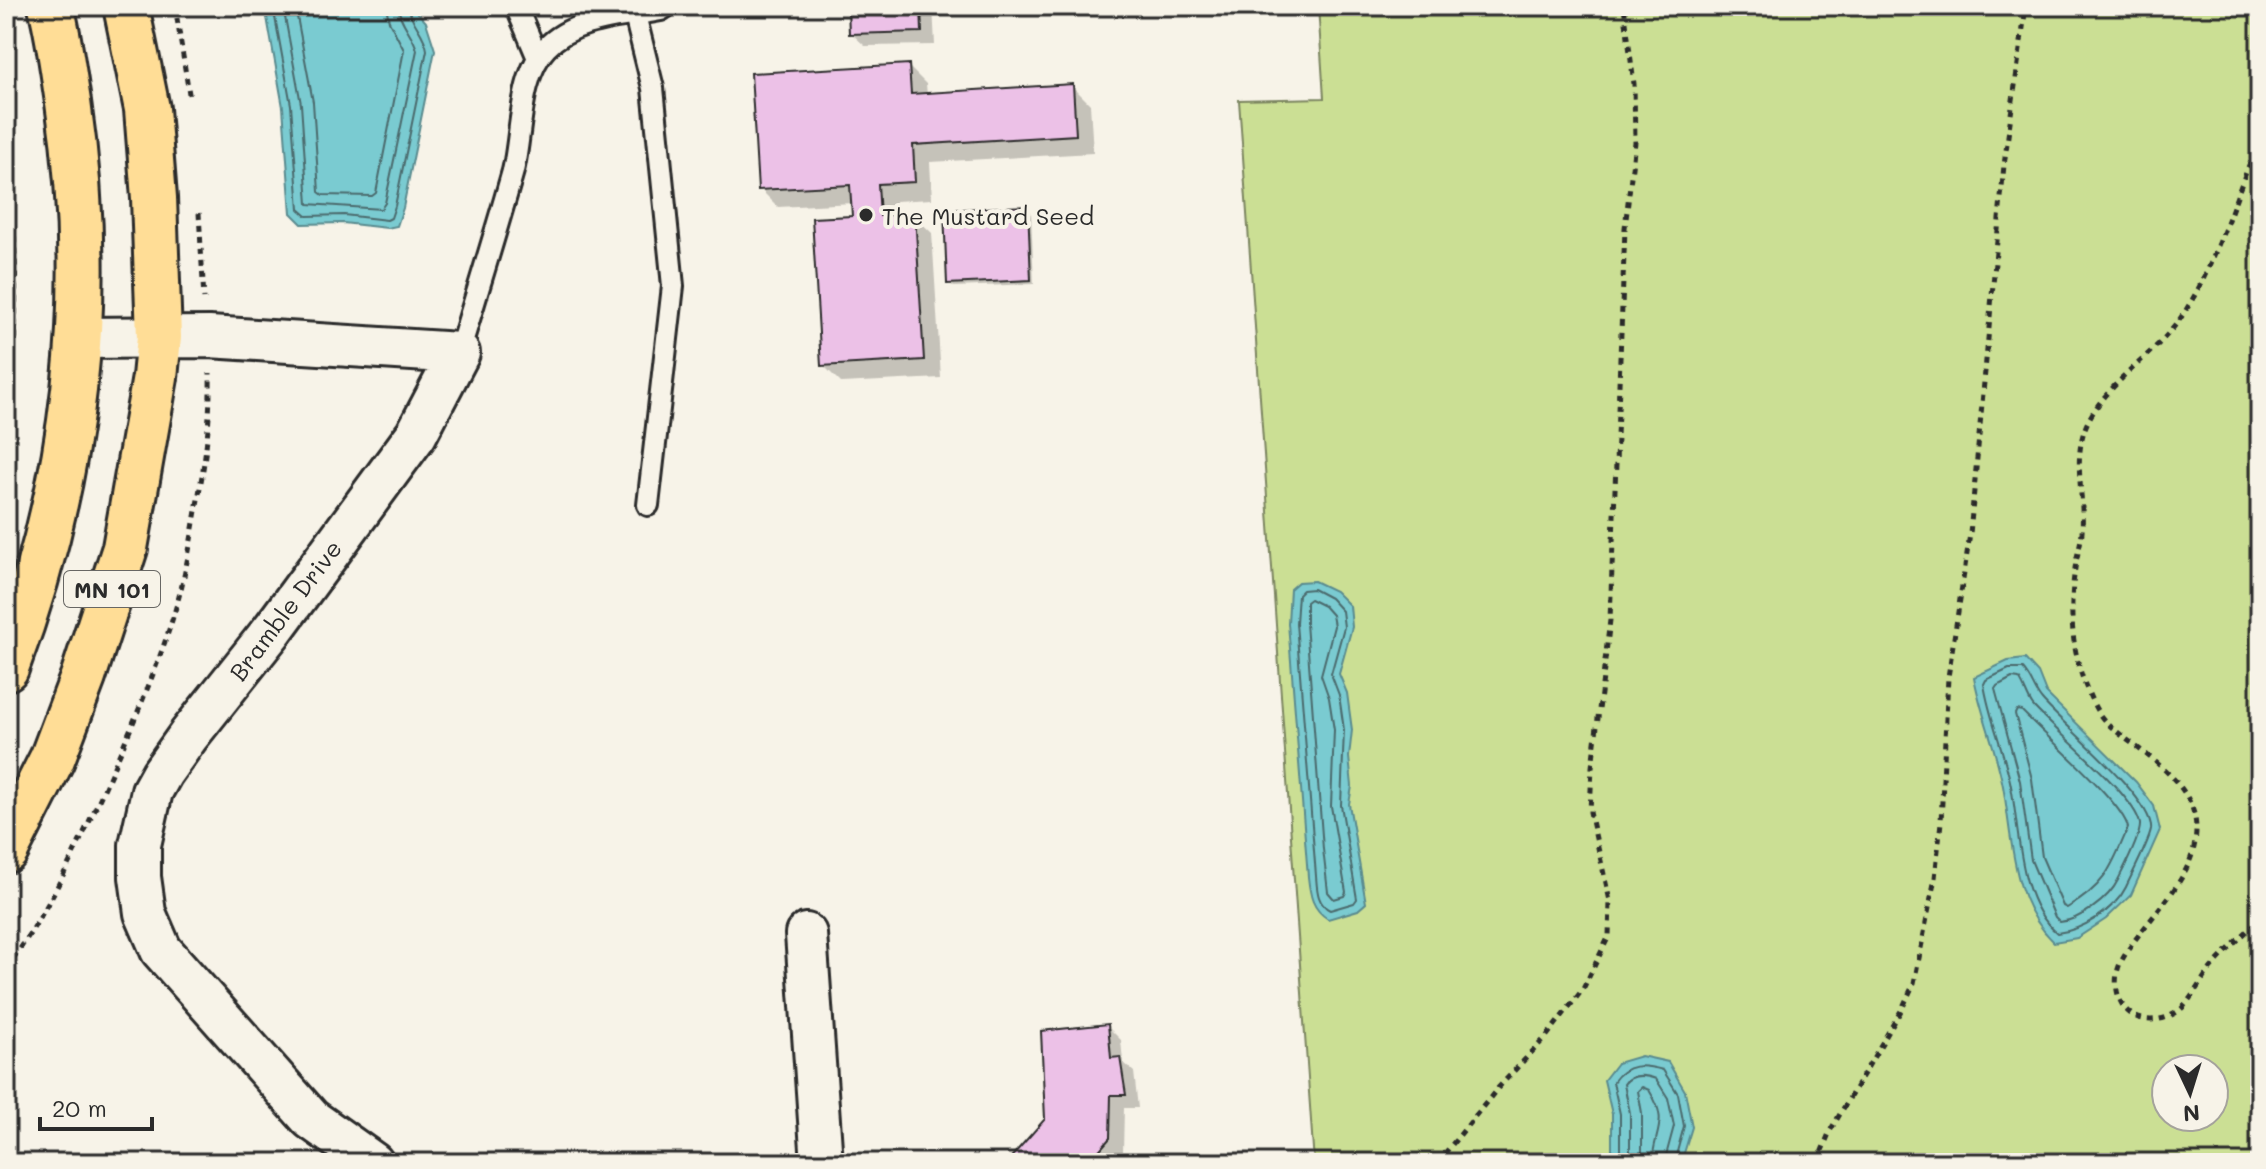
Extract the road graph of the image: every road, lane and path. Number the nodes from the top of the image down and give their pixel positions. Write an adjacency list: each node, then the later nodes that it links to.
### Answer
1 (51, 6): 12 (main road, MN 101)
2 (126, 6): 11 (main road, MN 101)
3 (516, 6): 8 (lane)
4 (667, 6): 7 (lane)
5 (1624, 6): 22 (path)
6 (2026, 6): 23 (path)
7 (635, 15): 8 (lane); 15 (lane)
8 (538, 58): 13 (lane)
9 (2260, 140): 18 (path)
10 (6, 141): 14 (path)
11 (159, 337): 12 (street); 13 (street); 17 (main road, MN 101)
12 (79, 338): 16 (main road, MN 101)
13 (459, 353): 20 (street, Bramble Drive)
14 (6, 430)
15 (648, 505)
16 (6, 668)
17 (6, 850)
18 (2260, 919)
19 (806, 934): 21 (street)
20 (373, 1163)
21 (822, 1163)
22 (1437, 1163)
23 (1817, 1163)

